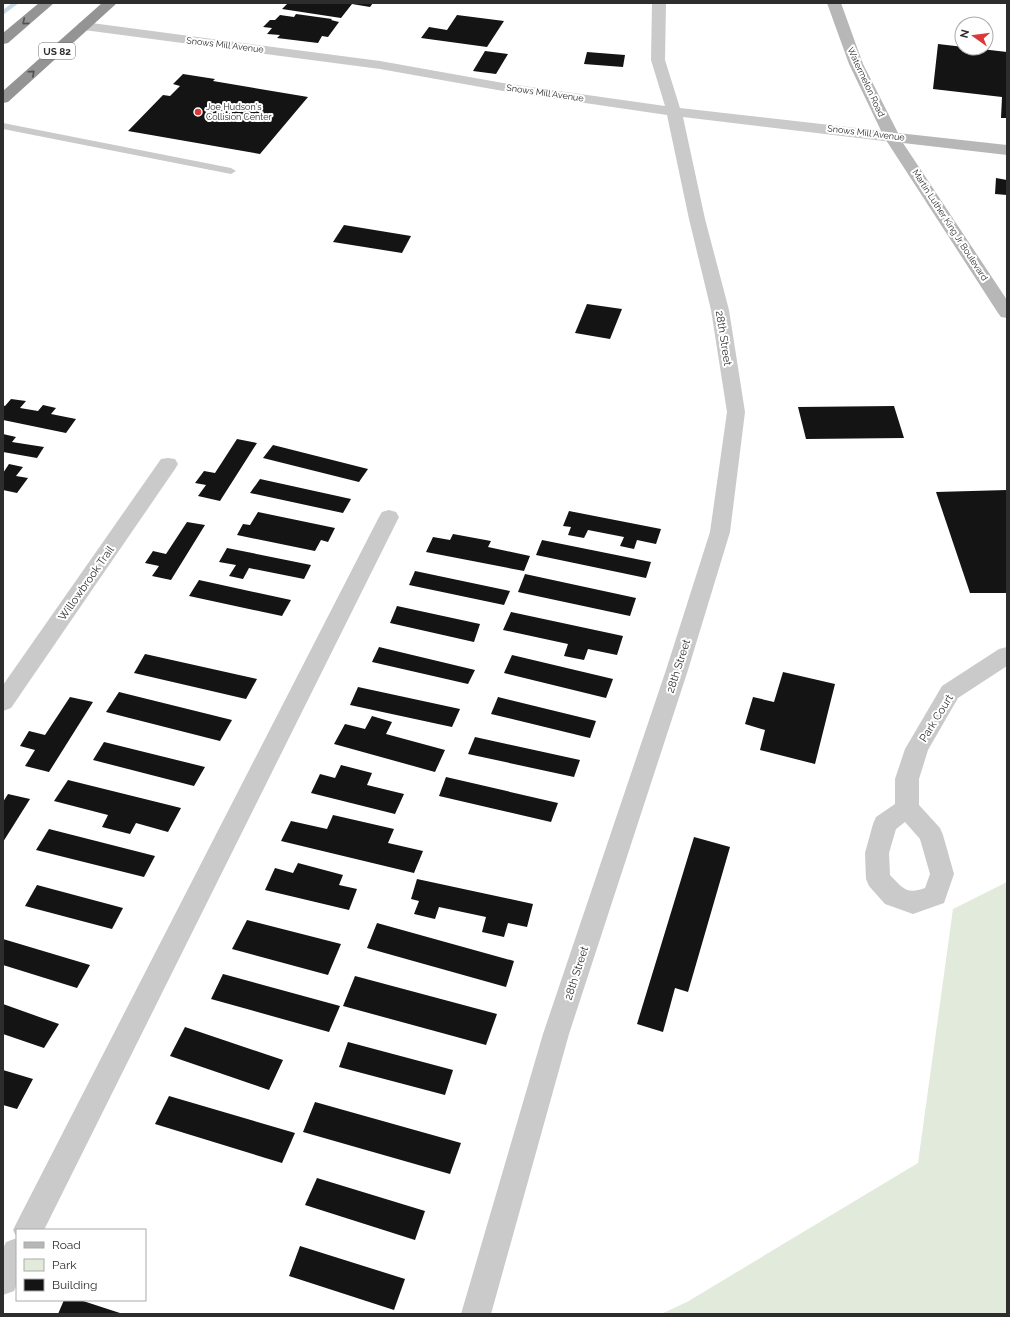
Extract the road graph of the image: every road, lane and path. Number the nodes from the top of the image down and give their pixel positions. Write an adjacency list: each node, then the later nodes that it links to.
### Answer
1 (47, 3): 6 (highway, one-way to 6)
2 (110, 3): 5 (highway, US 82)
3 (659, 3): 8 (street, 28th Street)
4 (834, 3): 10 (main road, Watermelon Road)
5 (84, 26): 7 (highway, US 82, one-way to 5); 8 (street, Snows Mill Avenue)
6 (3, 40)
7 (3, 99)
8 (674, 112): 10 (street, Snows Mill Avenue); 22 (street, 28th Street)
9 (3, 126): 12 (lane)
10 (892, 137): 11 (main road, Snows Mill Avenue); 13 (main road, Martin Luther King Jr Boulevard)
11 (1007, 150)
12 (231, 171)
13 (1007, 313)
14 (168, 464): 17 (street, Willowbrook Trail)
15 (389, 517): 19 (street)
16 (1007, 655): 18 (street, Park Court)
17 (3, 702)
18 (906, 808)
19 (29, 1229)
20 (16, 1254): 21 (street)
21 (3, 1280)
22 (476, 1314)

